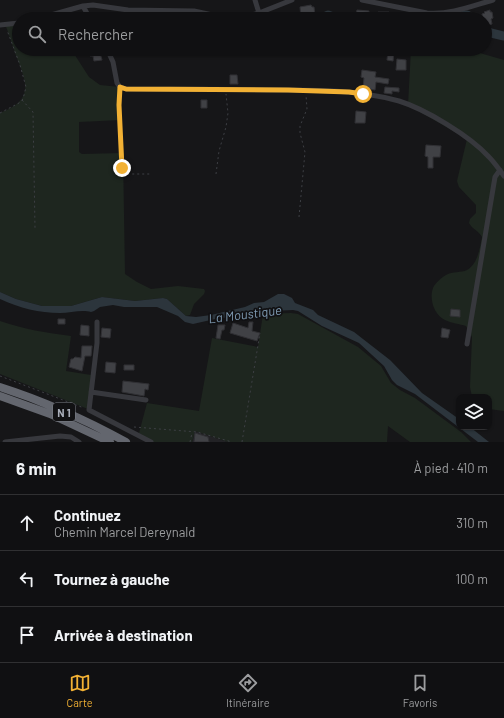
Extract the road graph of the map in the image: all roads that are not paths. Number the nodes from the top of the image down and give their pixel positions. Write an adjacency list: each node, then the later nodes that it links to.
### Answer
1 (255, 0): 9 (street)
2 (292, 0): 10 (street)
3 (362, 0): 11 (street)
4 (494, 0): 12 (street)
5 (83, 6): 6 (street); 7 (street); 8 (street)
6 (62, 12)
7 (86, 12)
8 (199, 12)
9 (259, 12)
10 (262, 12)
11 (427, 12)
12 (450, 12)
13 (110, 56): 14 (street)
14 (500, 170): 15 (street); 17 (street)
15 (504, 176)
16 (97, 322): 19 (street)
17 (468, 344)
18 (0, 387): 25 (highway, N 1)
19 (91, 392): 21 (street); 26 (street)
20 (0, 396): 24 (highway, N 1)
21 (146, 400)
22 (5, 442): 23 (street)
23 (79, 442)
24 (110, 442)
25 (126, 442)
26 (151, 442)

